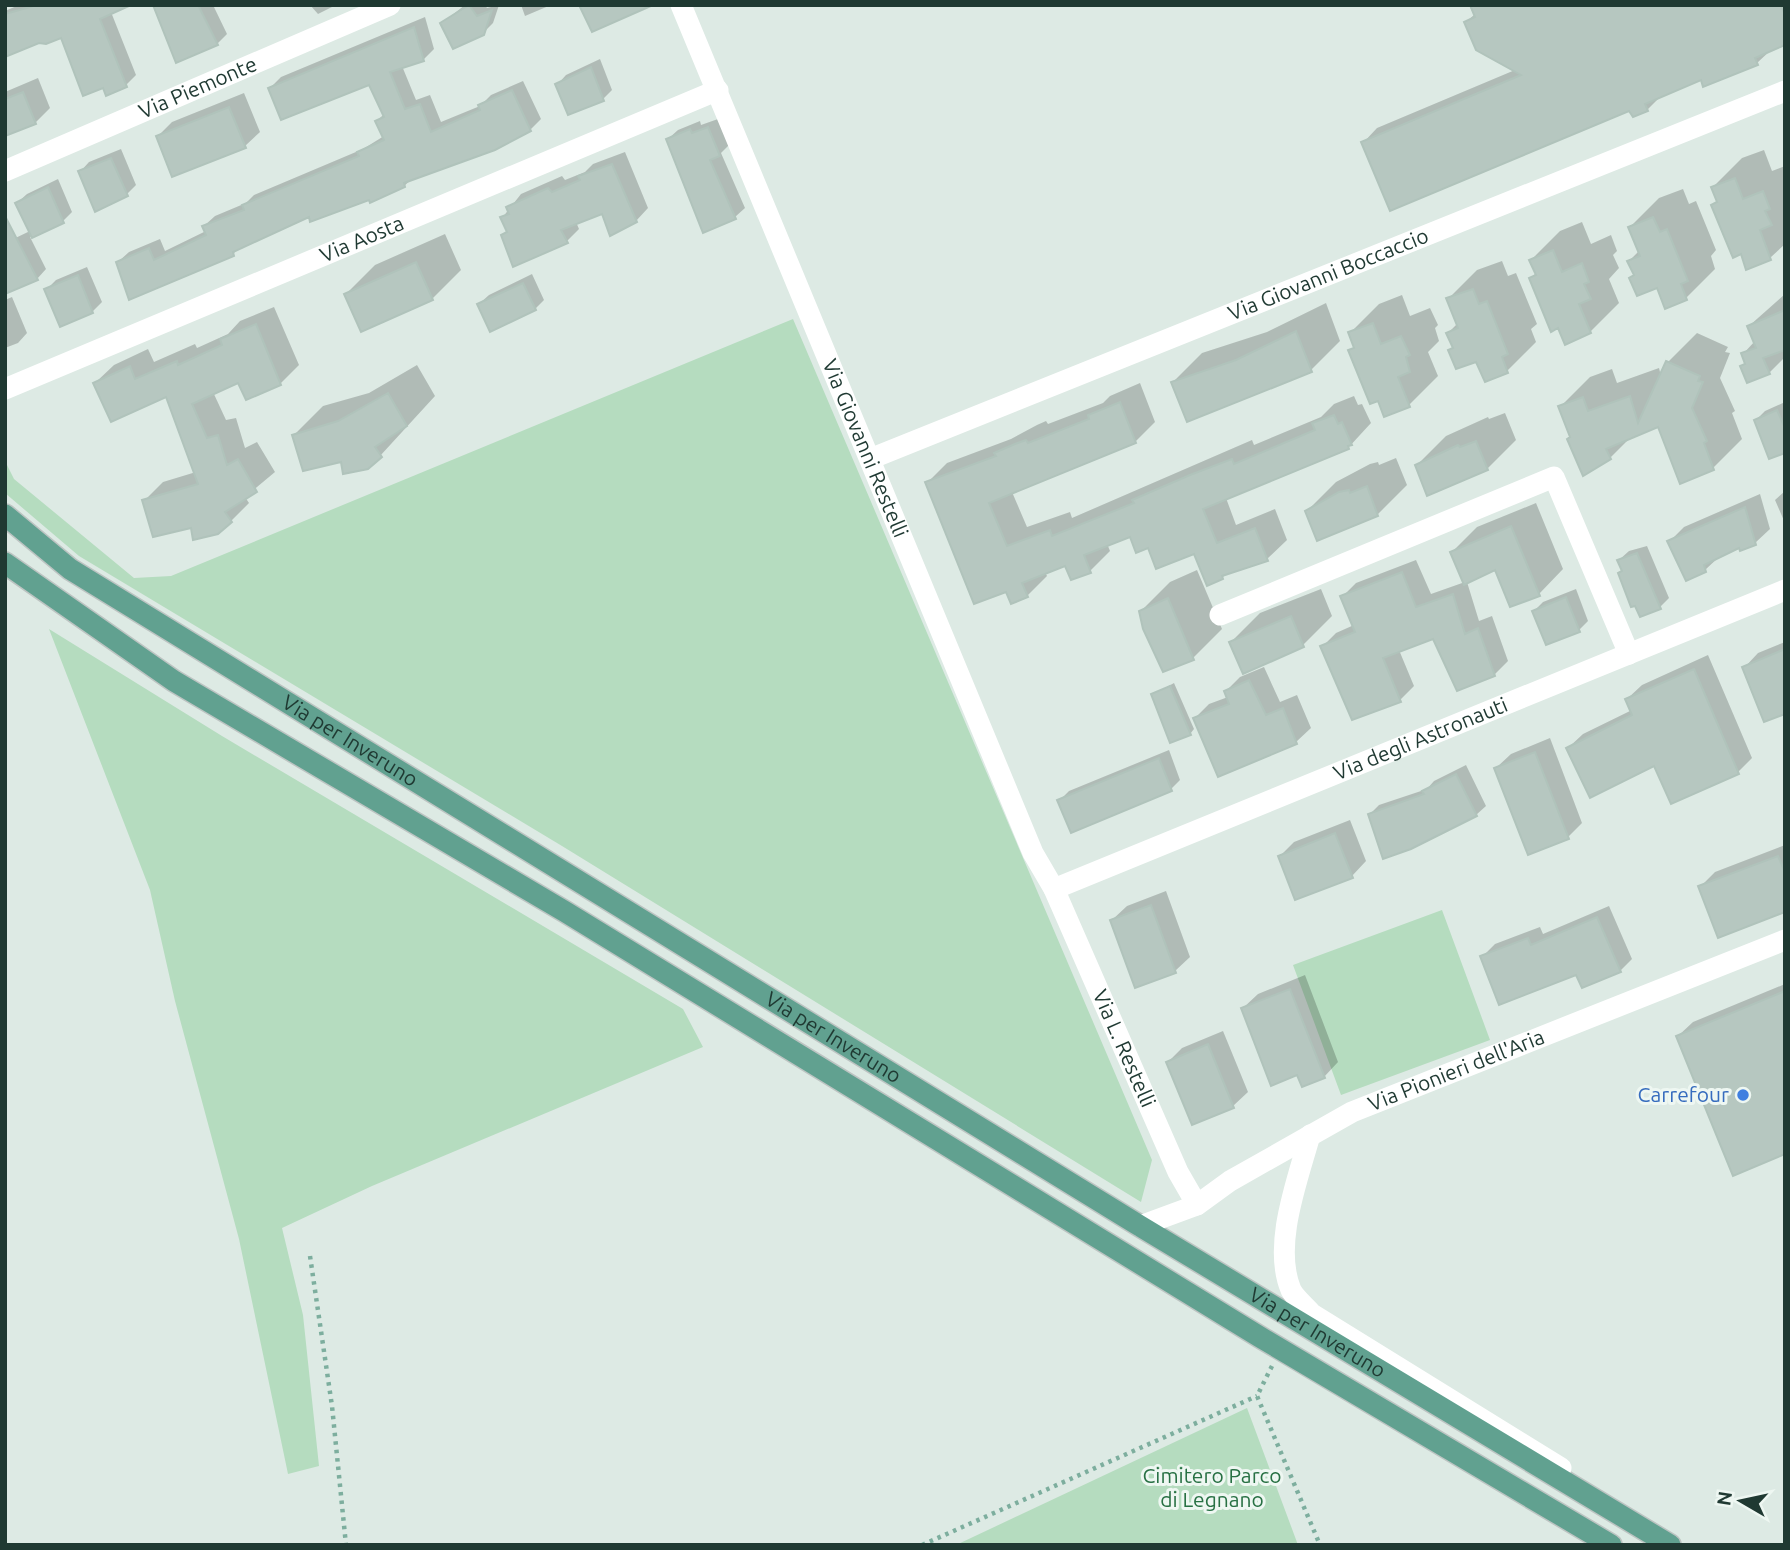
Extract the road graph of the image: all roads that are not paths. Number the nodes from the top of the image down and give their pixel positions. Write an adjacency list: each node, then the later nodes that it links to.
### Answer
1 (390, 5): 5 (street, Via Piemonte)
2 (681, 5): 3 (street, Via Giovanni Restelli)
3 (718, 90): 6 (street, Via Aosta); 7 (street, Via Giovanni Restelli)
4 (1785, 91): 7 (street, Via Giovanni Boccaccio)
5 (5, 171)
6 (5, 389)
7 (870, 459): 13 (street, Via Giovanni Restelli)
8 (5, 515): 17 (main road, Via per Inveruno)
9 (5, 564): 19 (main road, Via per Inveruno)
10 (1785, 590): 12 (street, Via degli Astronauti)
11 (1220, 615): 12 (street)
12 (1629, 654): 13 (street, Via degli Astronauti)
13 (1054, 889): 16 (street, Via L. Restelli)
14 (1785, 940): 15 (street, Via Pionieri dell'Aria)
15 (1310, 1135): 16 (street, Via Pionieri dell'Aria); 18 (street)
16 (1197, 1205): 17 (street, Via Pionieri dell'Aria)
17 (1140, 1226): 18 (main road, Via per Inveruno)
18 (1668, 1543)
19 (1611, 1545)

